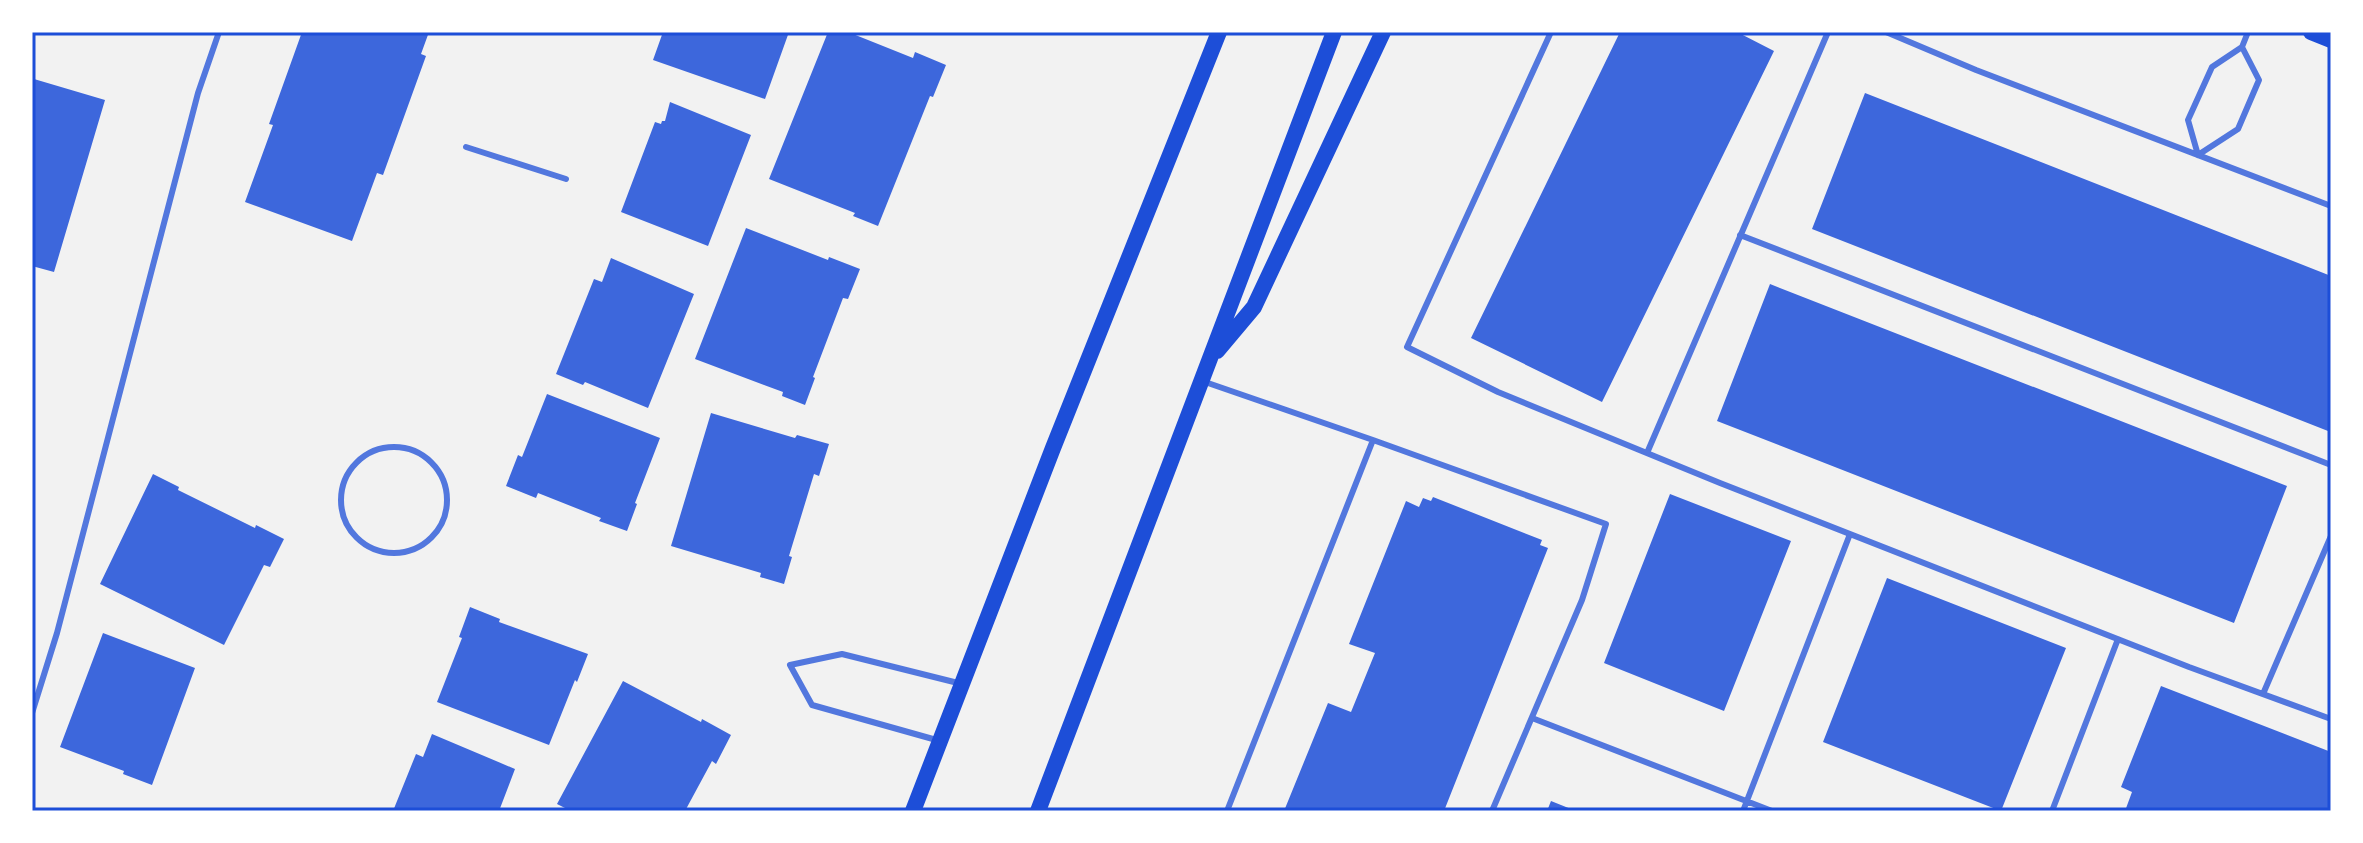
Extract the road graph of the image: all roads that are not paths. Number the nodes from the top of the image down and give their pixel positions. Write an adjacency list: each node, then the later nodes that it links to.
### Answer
1 (219, 32): 28 (lane)
2 (1218, 32): 26 (main road)
3 (1334, 32): 17 (main road)
4 (1383, 32): 17 (main road)
5 (1551, 32): 20 (lane)
6 (1828, 32): 16 (lane)
7 (1886, 32): 13 (lane)
8 (2248, 32): 11 (lane)
9 (2311, 32): 10 (main road)
10 (2331, 40)
11 (2242, 47): 13 (lane); 13 (lane)
12 (466, 147): 14 (lane)
13 (2198, 155): 15 (lane)
14 (566, 179)
15 (2331, 206)
16 (1740, 235): 20 (lane); 21 (lane)
17 (1209, 362): 18 (main road)
18 (1201, 381): 19 (lane); 34 (main road)
19 (1373, 440): 29 (lane); 35 (lane)
20 (1647, 453): 23 (lane)
21 (2331, 465)
22 (446, 510): 22 (lane)
23 (1850, 534): 25 (lane); 32 (lane)
24 (2331, 536): 27 (lane)
25 (2118, 639): 27 (lane); 39 (lane)
26 (962, 684): 31 (main road); 31 (lane)
27 (2263, 694): 30 (lane)
28 (32, 713)
29 (1532, 718): 32 (lane); 36 (lane)
30 (2331, 719)
31 (940, 741): 33 (main road)
32 (1746, 801): 37 (lane); 38 (lane)
33 (913, 811)
34 (1038, 811)
35 (1227, 811)
36 (1492, 811)
37 (1743, 811)
38 (1772, 811)
39 (2052, 811)

